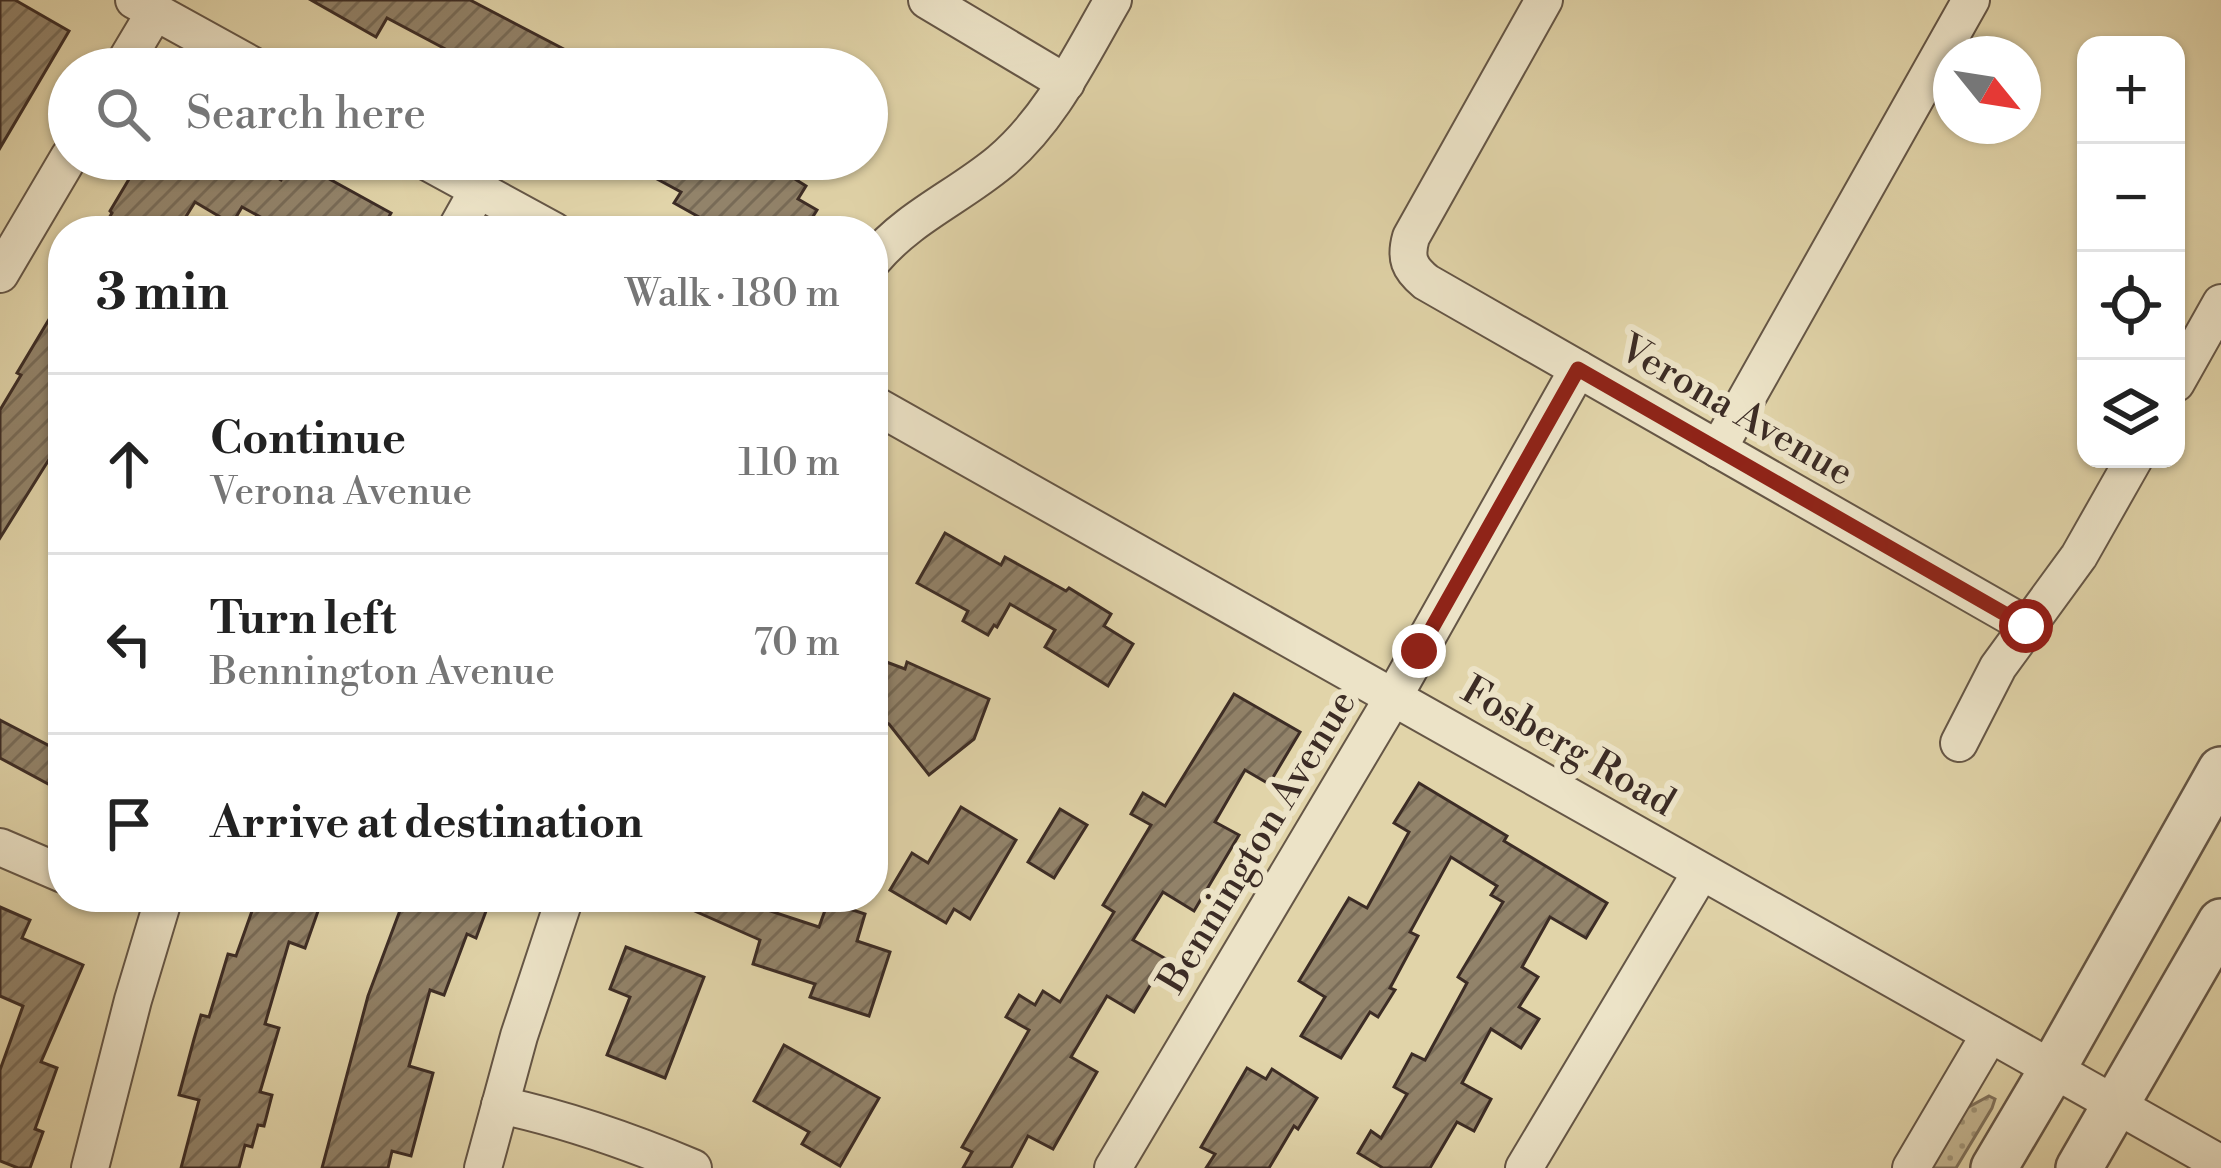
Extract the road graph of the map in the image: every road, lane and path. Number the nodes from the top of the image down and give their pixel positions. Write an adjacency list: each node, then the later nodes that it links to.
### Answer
1 (927, 0): 8 (street)
2 (1113, 0): 8 (street)
3 (1544, 0): 18 (street, Verona Avenue)
4 (1971, 0): 20 (street)
5 (144, 6): 6 (street); 7 (street)
6 (129, 48)
7 (221, 48)
8 (1066, 83): 14 (street)
9 (56, 180): 15 (street)
10 (460, 180): 11 (street)
11 (478, 190): 12 (street); 13 (street)
12 (463, 216)
13 (526, 216)
14 (888, 245)
15 (0, 274)
16 (2221, 303): 17 (street)
17 (2185, 367)
18 (1578, 369): 20 (street, Verona Avenue); 23 (street, Bennington Avenue)
19 (888, 412): 23 (street, Fosberg Road)
20 (1718, 449): 22 (street, Verona Avenue)
21 (2129, 468): 22 (street)
22 (2026, 626): 24 (street)
23 (1394, 696): 28 (street, Fosberg Road); 40 (street, Bennington Avenue)
24 (1958, 743)
25 (2221, 770): 33 (street)
26 (0, 847): 27 (street)
27 (48, 868)
28 (1701, 872): 32 (street, Fosberg Road); 41 (street)
29 (149, 912): 37 (street)
30 (560, 912): 34 (street)
31 (2221, 922): 35 (street)
32 (1990, 1034): 33 (street, Fosberg Road); 42 (street)
33 (2052, 1070): 35 (street, Fosberg Road); 43 (street)
34 (500, 1105): 38 (street); 39 (street)
35 (2116, 1106): 36 (street, Fosberg Road); 44 (street)
36 (2221, 1164)
37 (90, 1168)
38 (483, 1168)
39 (693, 1168)
40 (1113, 1168)
41 (1524, 1168)
42 (1912, 1168)
43 (1994, 1168)
44 (2080, 1168)

